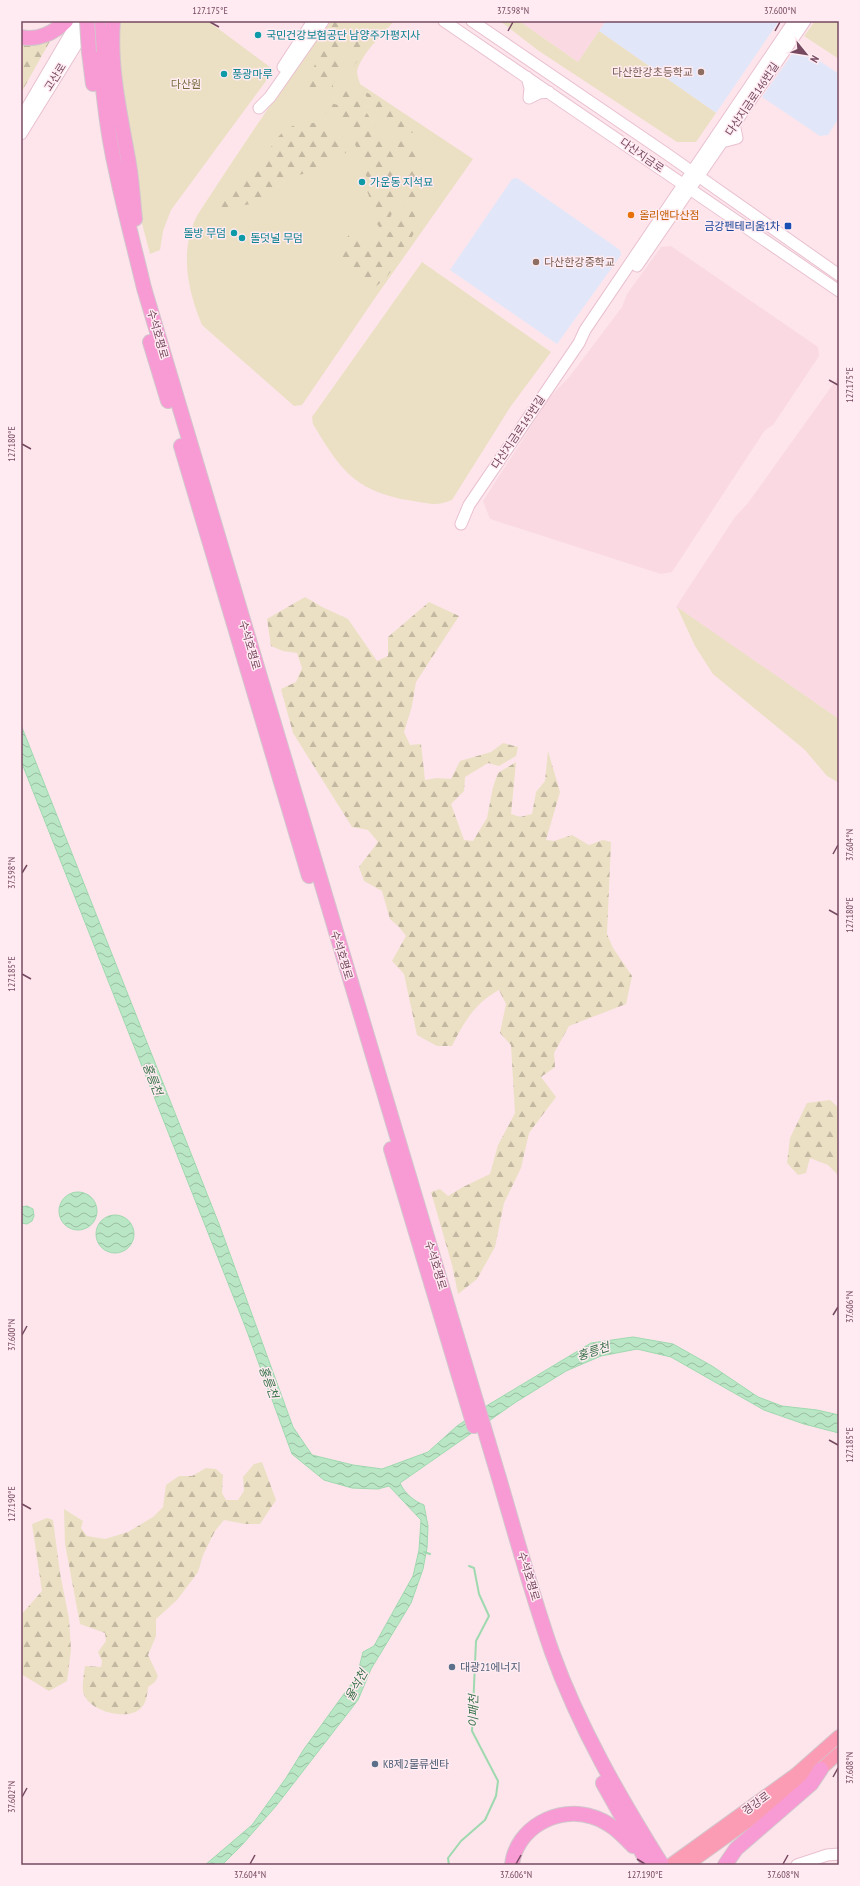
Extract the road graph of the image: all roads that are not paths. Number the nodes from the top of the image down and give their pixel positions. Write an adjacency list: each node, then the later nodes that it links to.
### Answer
1 (66, 21): 13 (highway)
2 (78, 21): 16 (street, 고산로)
3 (84, 21): 12 (highway, bridge)
4 (87, 21): 12 (highway, 수석호평로, bridge)
5 (113, 21): 20 (highway)
6 (313, 21): 7 (street)
7 (323, 21)
8 (444, 21): 14 (street, 다산지금로)
9 (472, 21): 18 (street, 다산지금로)
10 (794, 21): 18 (street, 다산지금로146번길)
11 (805, 21): 18 (street, 다산지금로146번길)
12 (94, 28): 17 (street, 고산로); 20 (highway, 수석호평로); 20 (highway, 수석호평로, bridge)
13 (21, 37)
14 (527, 77): 15 (street, 다산지금로); 15 (street)
15 (549, 92): 19 (street, 다산지금로)
16 (21, 118)
17 (21, 134)
18 (696, 174): 19 (street, 다산지금로145번길); 21 (street, 다산지금로)
19 (687, 187): 22 (street, 다산지금로); 23 (street, 다산지금로145번길)
20 (126, 216): 28 (highway, 수석호평로)
21 (839, 275)
22 (839, 291)
23 (461, 524)
24 (839, 1736): 31 (main road, 경강로)
25 (839, 1753): 26 (main road, 경강로)
26 (822, 1769): 32 (main road, 경강로); 33 (highway)
27 (839, 1854): 34 (street)
28 (647, 1856): 29 (highway); 30 (highway, 수석호평로)
29 (512, 1865)
30 (662, 1865)
31 (670, 1865)
32 (687, 1865)
33 (725, 1865)
34 (797, 1865)

